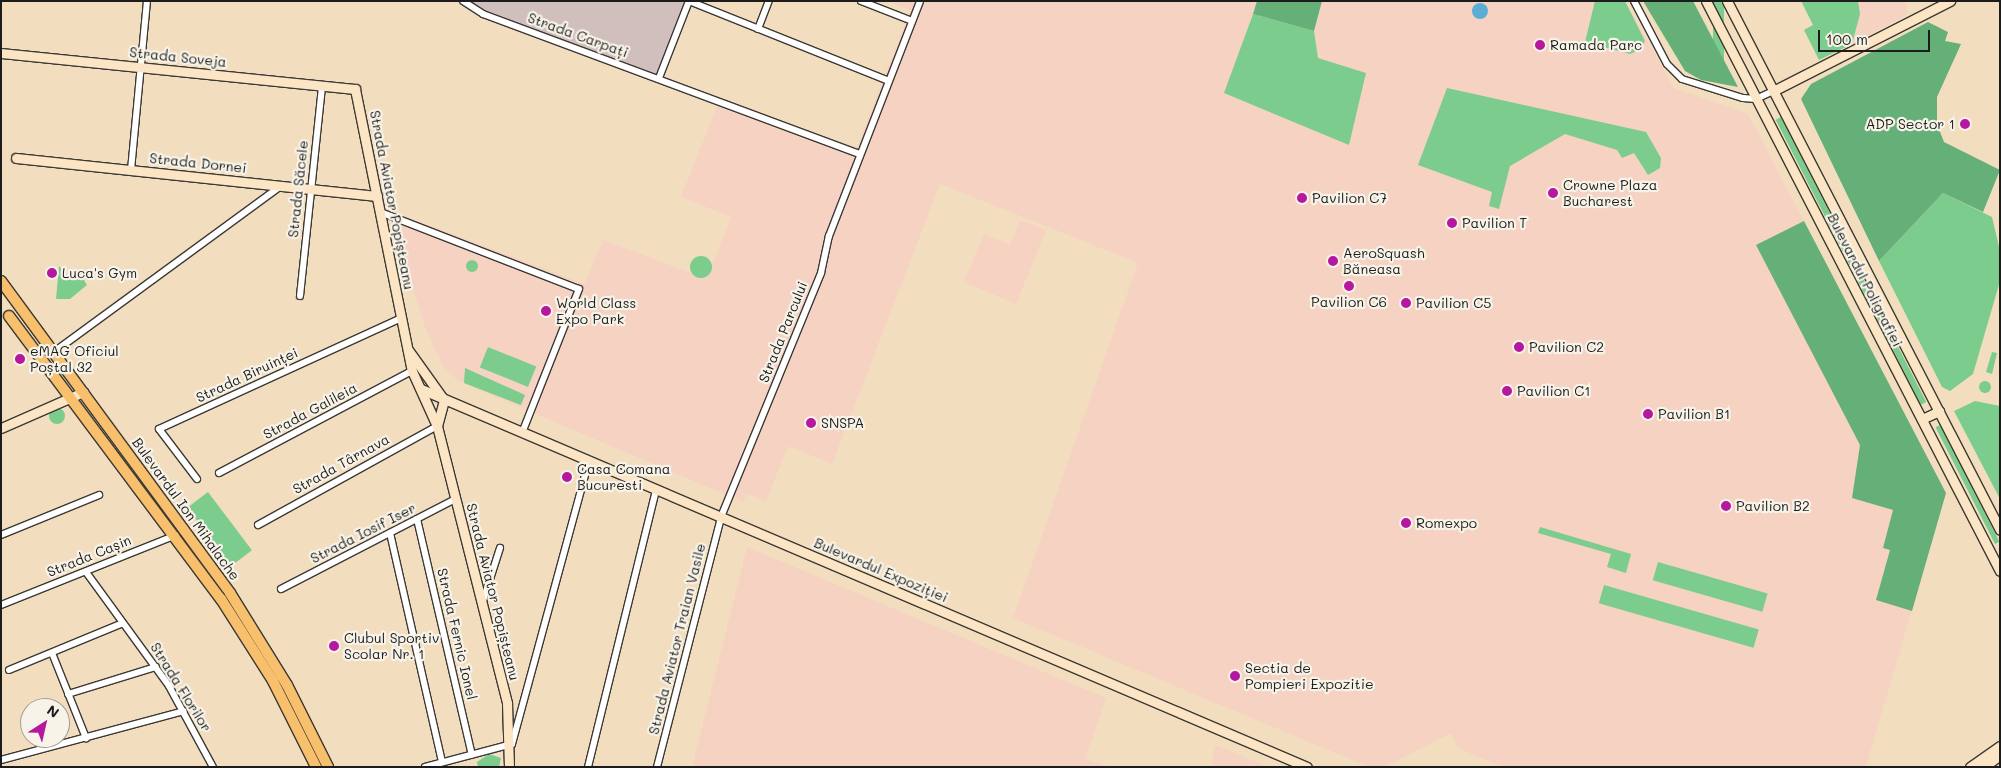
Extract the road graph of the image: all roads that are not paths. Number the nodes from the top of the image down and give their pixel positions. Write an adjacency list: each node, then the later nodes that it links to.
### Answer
1 (148, 1): 14 (street)
2 (463, 1): 15 (street, Strada Carpați)
3 (689, 1): 12 (street); 15 (street)
4 (769, 1): 12 (street)
5 (861, 1): 11 (street)
6 (920, 1): 11 (street, Strada Parcului)
7 (1634, 1): 20 (street)
8 (1706, 1): 20 (street, Bulevardul Poligrafiei)
9 (1727, 1): 19 (street, Bulevardul Poligrafiei)
10 (1950, 1): 19 (street)
11 (912, 21): 16 (street, Strada Parcului)
12 (758, 29): 16 (street)
13 (1, 53): 14 (street, Strada Soveja)
14 (141, 67): 17 (street, Strada Soveja); 23 (street)
15 (659, 78): 21 (street)
16 (888, 81): 21 (street, Strada Parcului)
17 (322, 85): 18 (street, Strada Soveja); 25 (street, Strada Săcele)
18 (353, 88): 26 (street, Strada Aviator Popișteanu)
19 (1773, 91): 20 (street); 40 (street, Bulevardul Poligrafiei)
20 (1756, 99): 42 (street, Bulevardul Poligrafiei)
21 (860, 154): 52 (street, Strada Parcului)
22 (16, 158): 23 (street, Strada Dornei)
23 (131, 170): 24 (street, Strada Dornei)
24 (283, 186): 25 (street, Strada Dornei); 34 (street)
25 (311, 189): 26 (street, Strada Dornei); 29 (street, Strada Săcele)
26 (377, 196): 27 (street, Strada Aviator Popișteanu)
27 (380, 212): 31 (street, Strada Aviator Popișteanu); 45 (street)
28 (1, 281): 32 (main road, Bulevardul Ion Mihalache)
29 (300, 296)
30 (9, 316): 32 (street); 38 (main road, Bulevardul Ion Mihalache)
31 (401, 318): 33 (street, Strada Aviator Popișteanu); 48 (street, Strada Biruinței)
32 (30, 319): 34 (main road, Bulevardul Ion Mihalache)
33 (407, 349): 35 (street, Strada Aviator Popișteanu); 39 (street, Strada Aviator Popișteanu)
34 (54, 352): 37 (main road, Bulevardul Ion Mihalache)
35 (412, 371): 36 (street, Strada Aviator Popișteanu); 47 (street, Strada Galileia)
36 (421, 389): 39 (street, Bulevardul Expoziției); 41 (street, Strada Aviator Popișteanu)
37 (83, 392): 38 (street); 55 (main road, Bulevardul Ion Mihalache)
38 (70, 397): 44 (street); 59 (main road, Bulevardul Ion Mihalache)
39 (444, 400): 41 (street); 43 (street, Strada Aviator Popișteanu); 45 (street, Bulevardul Expoziției)
40 (1938, 410): 42 (street); 56 (street, Bulevardul Poligrafiei)
41 (429, 411): 43 (street, Strada Aviator Popișteanu)
42 (1922, 419): 61 (street, Bulevardul Poligrafiei)
43 (437, 426): 51 (street, Strada Aviator Popișteanu); 54 (street, Strada Târnava)
44 (1, 428)
45 (522, 433): 46 (street, Bulevardul Expoziției)
46 (589, 461): 49 (street, Bulevardul Expoziției); 73 (street)
47 (219, 473)
48 (197, 479)
49 (656, 490): 52 (street, Bulevardul Expoziției); 84 (street)
50 (99, 496): 58 (street)
51 (455, 499): 53 (street, Strada Iosif Iser); 64 (street, Strada Aviator Popișteanu)
52 (721, 517): 85 (street, Strada Aviator Traian Vasile); 86 (street, Bulevardul Expoziției)
53 (417, 519): 57 (street, Strada Iosif Iser); 75 (street, Strada Fernic Ionel)
54 (258, 525)
55 (185, 530): 59 (street, Strada Cașin); 81 (main road, Bulevardul Ion Mihalache)
56 (2000, 530)
57 (390, 533): 63 (street, Strada Iosif Iser); 78 (street)
58 (1, 535)
59 (175, 536): 62 (street, Strada Cașin); 80 (main road, Bulevardul Ion Mihalache)
60 (500, 548): 64 (street)
61 (2000, 571)
62 (86, 572): 65 (street, Strada Cașin); 66 (street, Strada Florilor)
63 (281, 589)
64 (482, 604): 73 (street, Strada Aviator Popișteanu)
65 (1, 605)
66 (124, 623): 67 (street); 68 (street, Strada Florilor)
67 (52, 653): 69 (street); 70 (street)
68 (156, 667): 70 (street); 71 (street, Strada Florilor)
69 (10, 670)
70 (68, 694): 72 (street)
71 (184, 711): 72 (street); 79 (street, Strada Florilor)
72 (86, 738): 77 (street)
73 (512, 744): 75 (street); 83 (street, Strada Aviator Popișteanu)
74 (2000, 746): 87 (street)
75 (472, 754): 78 (street)
76 (2000, 755): 88 (street)
77 (1, 760)
78 (442, 762): 82 (street)
79 (213, 767)
80 (316, 767)
81 (328, 767)
82 (425, 767)
83 (509, 767)
84 (588, 767)
85 (657, 767)
86 (1307, 767)
87 (1970, 767)
88 (1984, 767)

